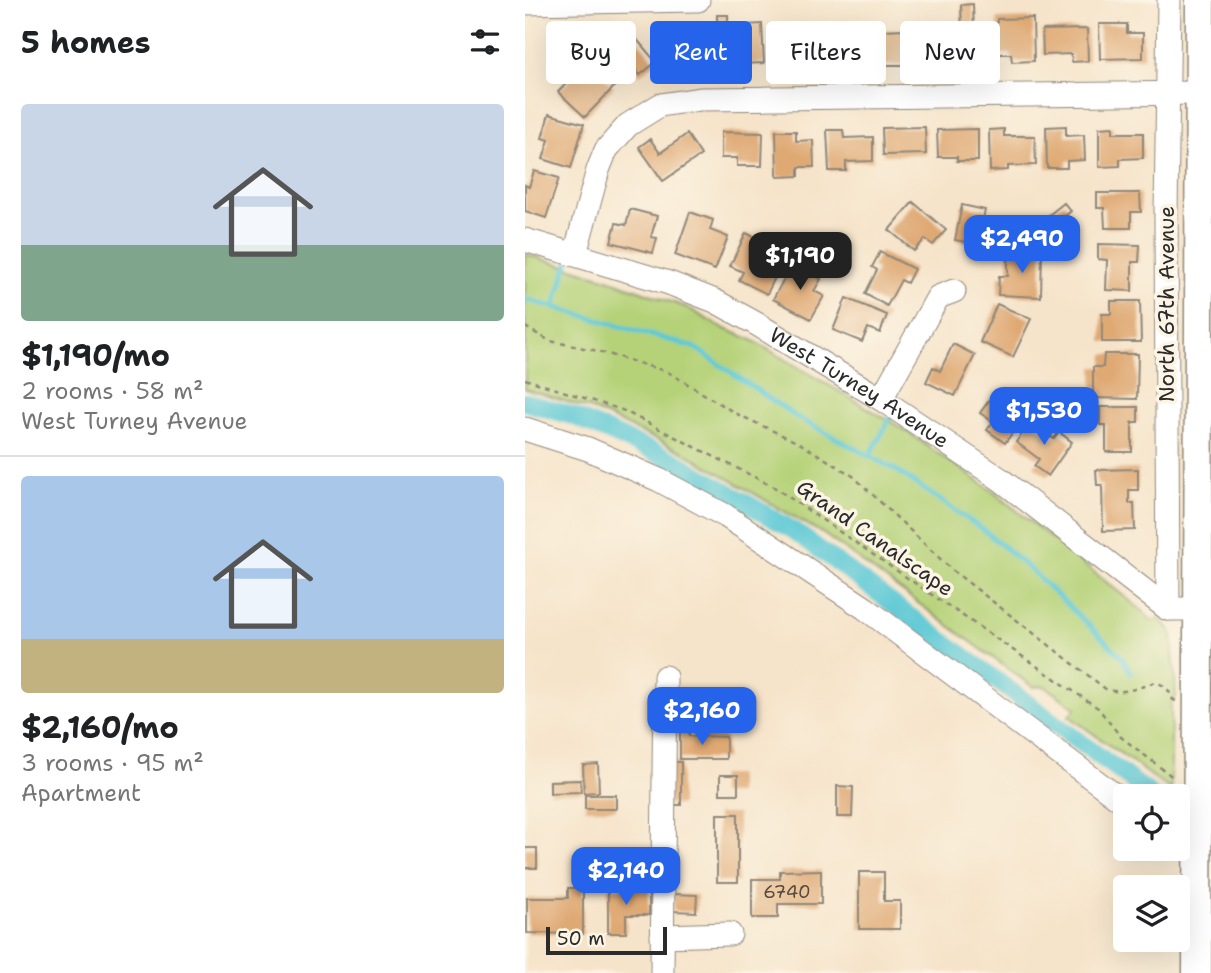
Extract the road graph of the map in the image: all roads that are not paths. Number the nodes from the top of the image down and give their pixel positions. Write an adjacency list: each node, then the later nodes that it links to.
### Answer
1 (698, 0): 3 (street)
2 (1169, 0): 5 (street, North 67th Avenue)
3 (525, 3)
4 (1204, 5): 6 (main road, North 67th Avenue)
5 (1167, 93): 6 (street); 8 (street); 14 (street, North 67th Avenue)
6 (1200, 93): 12 (main road, North 67th Avenue)
7 (525, 240): 8 (street, West Turney Avenue)
8 (575, 254): 10 (street, West Turney Avenue)
9 (954, 291): 10 (street)
10 (881, 398): 14 (street, West Turney Avenue)
11 (525, 429): 17 (street)
12 (1205, 486): 13 (main road, North 67th Avenue)
13 (1202, 592): 14 (street); 16 (main road, North 67th Avenue)
14 (1168, 609)
15 (665, 677): 21 (street)
16 (1202, 694): 18 (main road, North 67th Avenue)
17 (1113, 794)
18 (1204, 801): 19 (main road, North 67th Avenue)
19 (1191, 844): 23 (main road, North 67th Avenue)
20 (730, 934): 21 (street)
21 (662, 936): 22 (street)
22 (662, 973)
23 (1196, 973)

